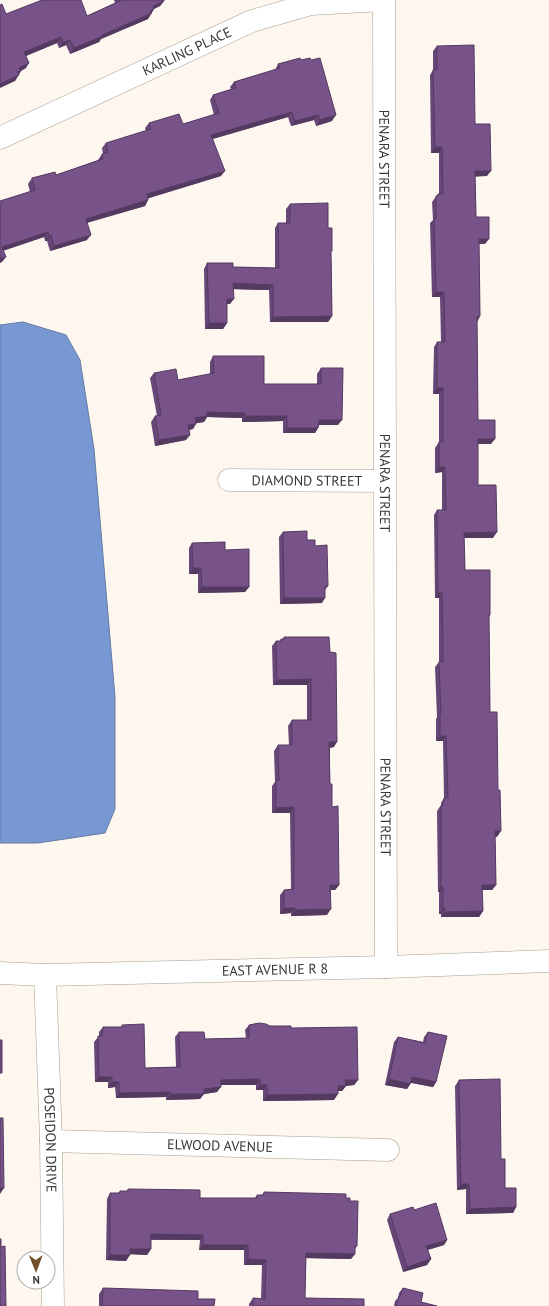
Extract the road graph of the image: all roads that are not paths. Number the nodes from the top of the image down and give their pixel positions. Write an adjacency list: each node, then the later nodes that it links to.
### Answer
1 (384, 0): 2 (street, KARLING PLACE); 4 (street, PENARA STREET)
2 (0, 138)
3 (229, 480): 4 (street, DIAMOND STREET)
4 (384, 481): 6 (street, PENARA STREET)
5 (549, 961): 6 (street, EAST AVENUE R 8)
6 (386, 967): 8 (street, EAST AVENUE R 8)
7 (0, 973): 8 (street, EAST AVENUE R 8)
8 (45, 975): 9 (street, POSEIDON DRIVE)
9 (51, 1141): 10 (street, ELWOOD AVENUE); 11 (street, POSEIDON DRIVE)
10 (388, 1150)
11 (53, 1306)

